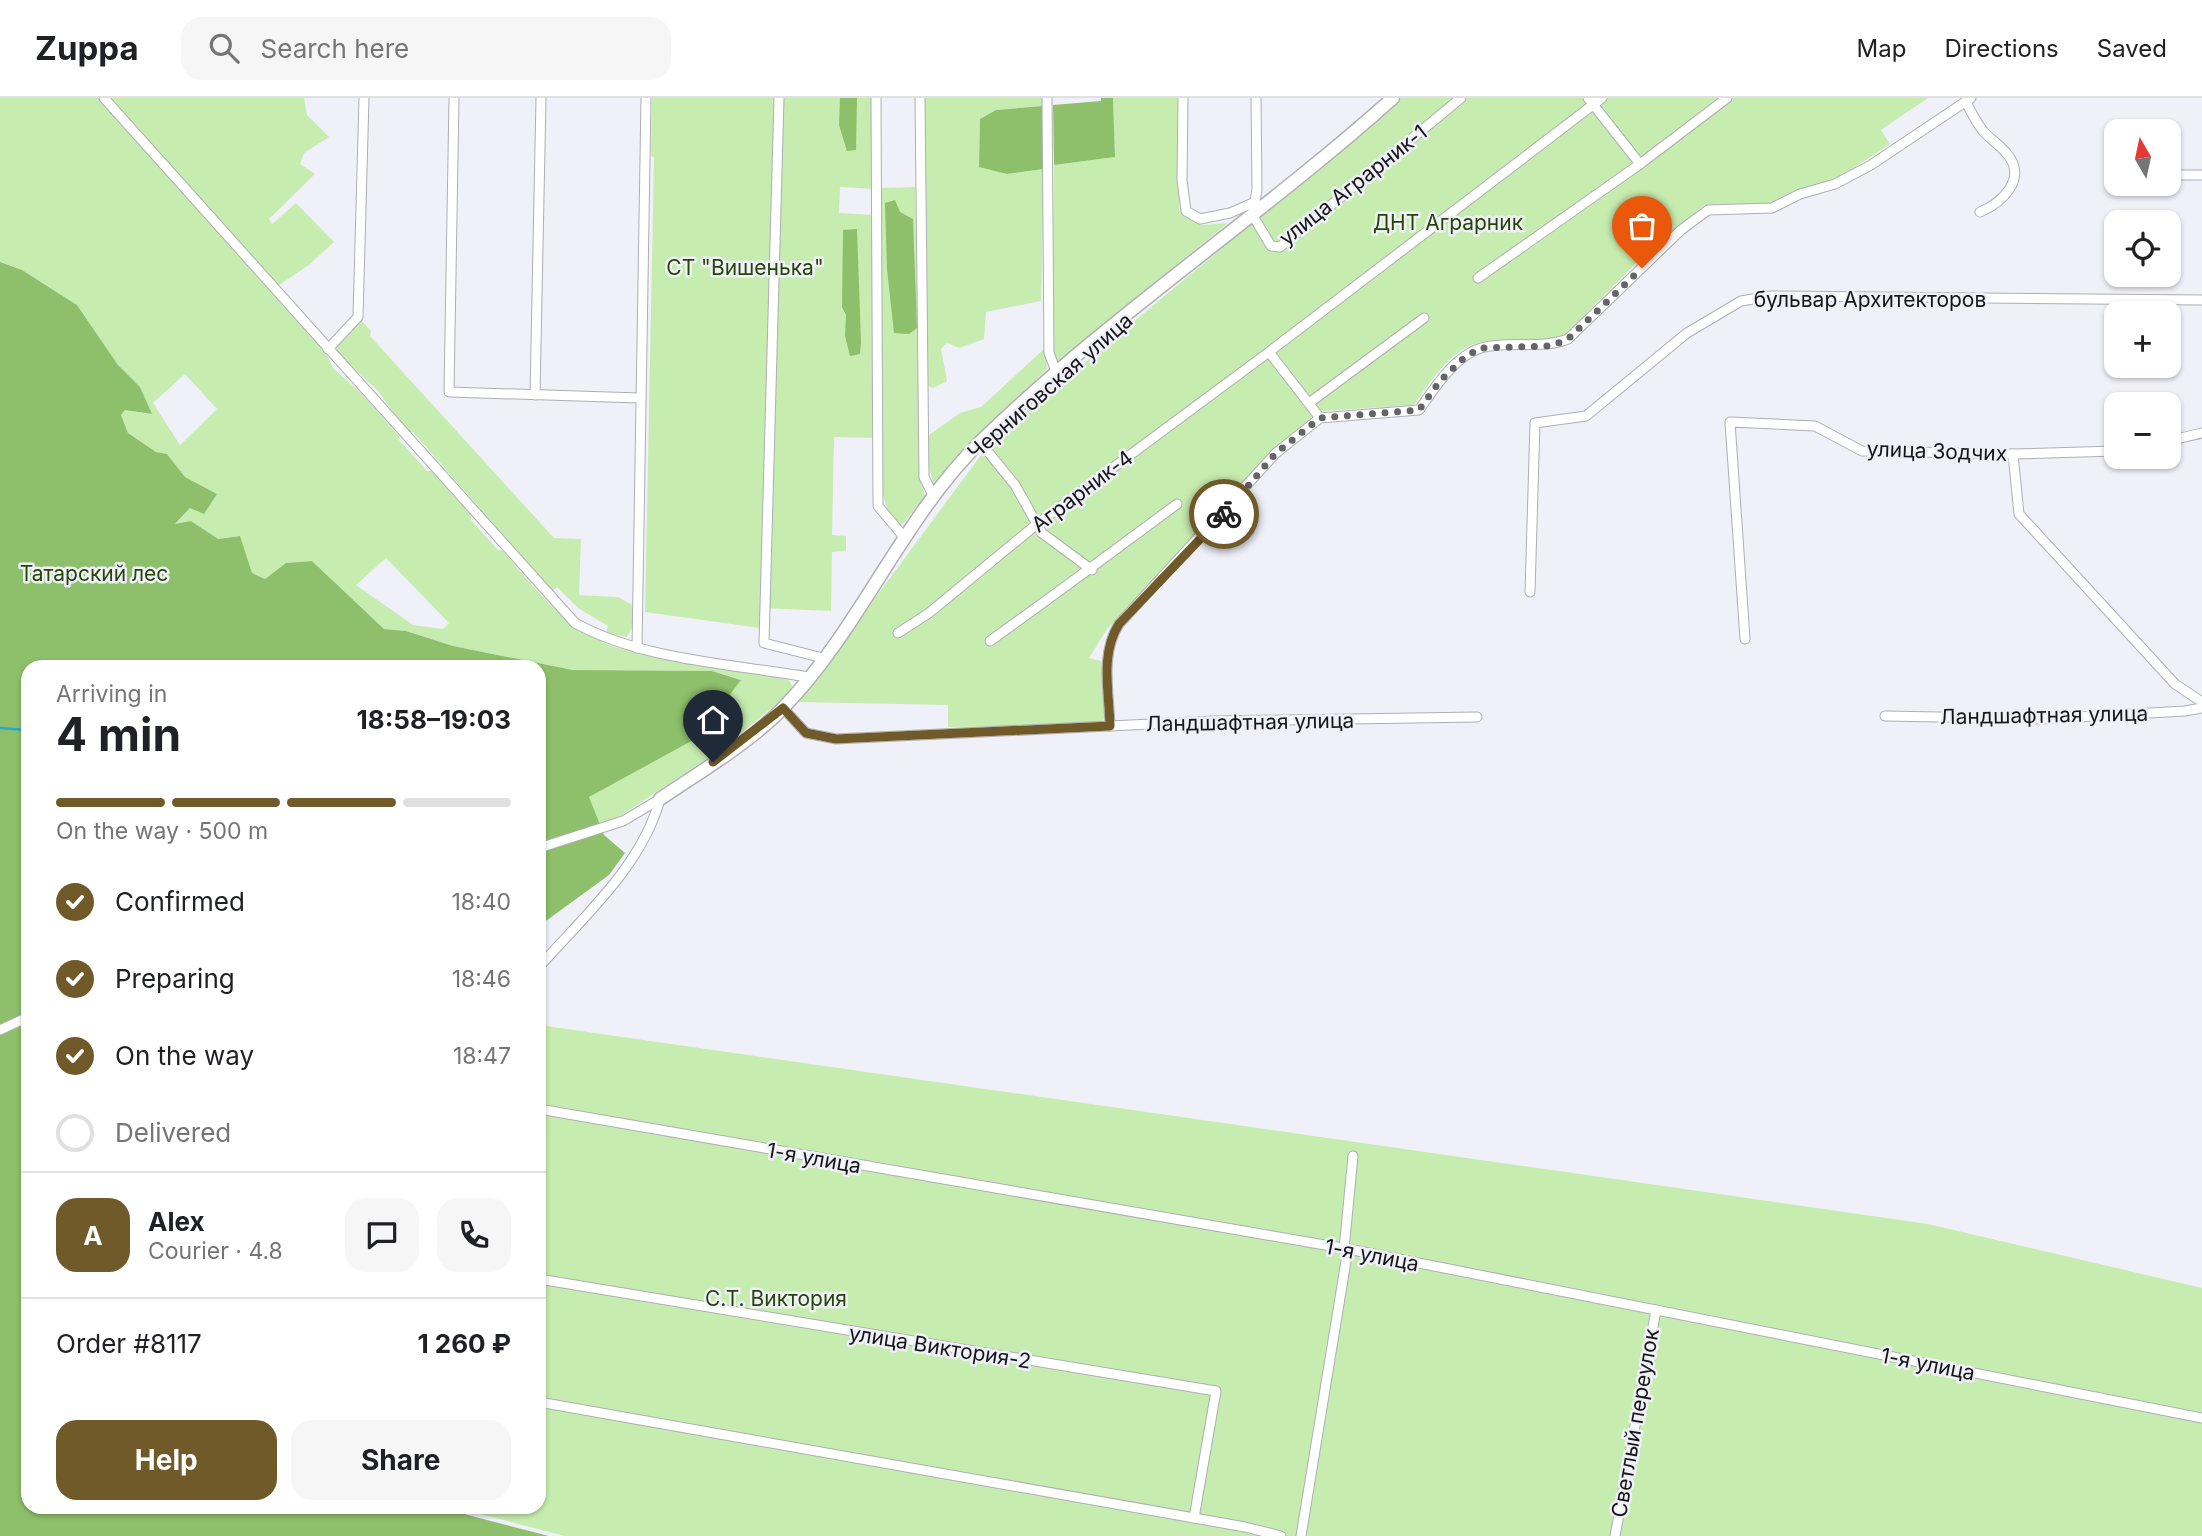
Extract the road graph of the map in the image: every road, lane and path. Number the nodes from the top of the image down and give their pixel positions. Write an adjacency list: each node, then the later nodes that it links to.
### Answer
1 (104, 98): 29 (street)
2 (364, 98): 29 (street)
3 (454, 98): 32 (street)
4 (541, 98): 32 (street)
5 (646, 98): 33 (street)
6 (779, 98): 51 (street)
7 (876, 98): 44 (street)
8 (920, 98): 41 (street)
9 (1047, 98): 31 (street)
10 (1183, 98): 23 (street)
11 (1256, 98): 23 (street)
12 (1376, 98): 19 (street)
13 (1393, 98): 19 (street, Черниговская улица)
14 (1461, 98): 25 (street, улица Аграрник-1)
15 (1602, 98): 18 (street, Аграрник-4)
16 (1727, 98): 20 (street)
17 (1968, 100): 24 (street); 35 (street)
18 (1591, 101): 20 (street); 30 (street, Аграрник-4)
19 (1378, 111): 25 (street, Черниговская улица)
20 (1638, 161): 26 (street)
21 (2181, 175): 22 (street)
22 (2202, 175)
23 (1255, 202): 25 (street)
24 (1980, 212)
25 (1253, 216): 31 (street, Черниговская улица)
26 (1478, 278)
27 (2202, 300): 46 (street, бульвар Архитекторов)
28 (1424, 318): 34 (street)
29 (328, 349): 50 (street)
30 (1269, 352): 34 (street); 43 (street, Аграрник-4)
31 (1057, 374): 38 (street, Черниговская улица)
32 (535, 396): 33 (street)
33 (640, 398): 50 (street)
34 (1309, 403): 35 (street)
35 (1320, 418): 58 (street)
36 (2202, 433): 37 (street)
37 (2181, 438)
38 (980, 442): 41 (street, Черниговская улица); 43 (street)
39 (2104, 451): 40 (street, улица Зодчих)
40 (2013, 454): 48 (street, улица Зодчих); 53 (street)
41 (934, 497): 44 (street, Черниговская улица)
42 (1177, 504): 45 (street)
43 (1037, 524): 45 (street); 47 (street, Аграрник-4)
44 (904, 537): 51 (street, Черниговская улица)
45 (1091, 570): 49 (street)
46 (1530, 592)
47 (898, 633)
48 (1745, 639)
49 (990, 641)
50 (638, 648): 52 (street)
51 (822, 658): 52 (street, Черниговская улица)
52 (808, 677): 54 (street, Черниговская улица)
53 (2202, 702)
54 (783, 708): 58 (street, Ландшафтная улица); 59 (street, Черниговская улица)
55 (2202, 708): 56 (street, Ландшафтная улица)
56 (1885, 716)
57 (1477, 717): 58 (street, Ландшафтная улица)
58 (1110, 726)
59 (660, 799): 60 (street); 61 (street)
60 (546, 846)
61 (546, 959)
62 (21, 1020): 63 (street)
63 (0, 1030)
64 (546, 1110): 66 (street, 1-я улица)
65 (1353, 1156): 66 (street)
66 (1346, 1249): 68 (street, 1-я улица); 73 (street)
67 (546, 1280): 71 (street, улица Виктория-2)
68 (1656, 1310): 70 (street, 1-я улица); 74 (street, Светлый переулок)
69 (546, 1403): 71 (street)
70 (2202, 1418)
71 (1194, 1518): 72 (street)
72 (1281, 1536)
73 (1301, 1536)
74 (1615, 1536)

